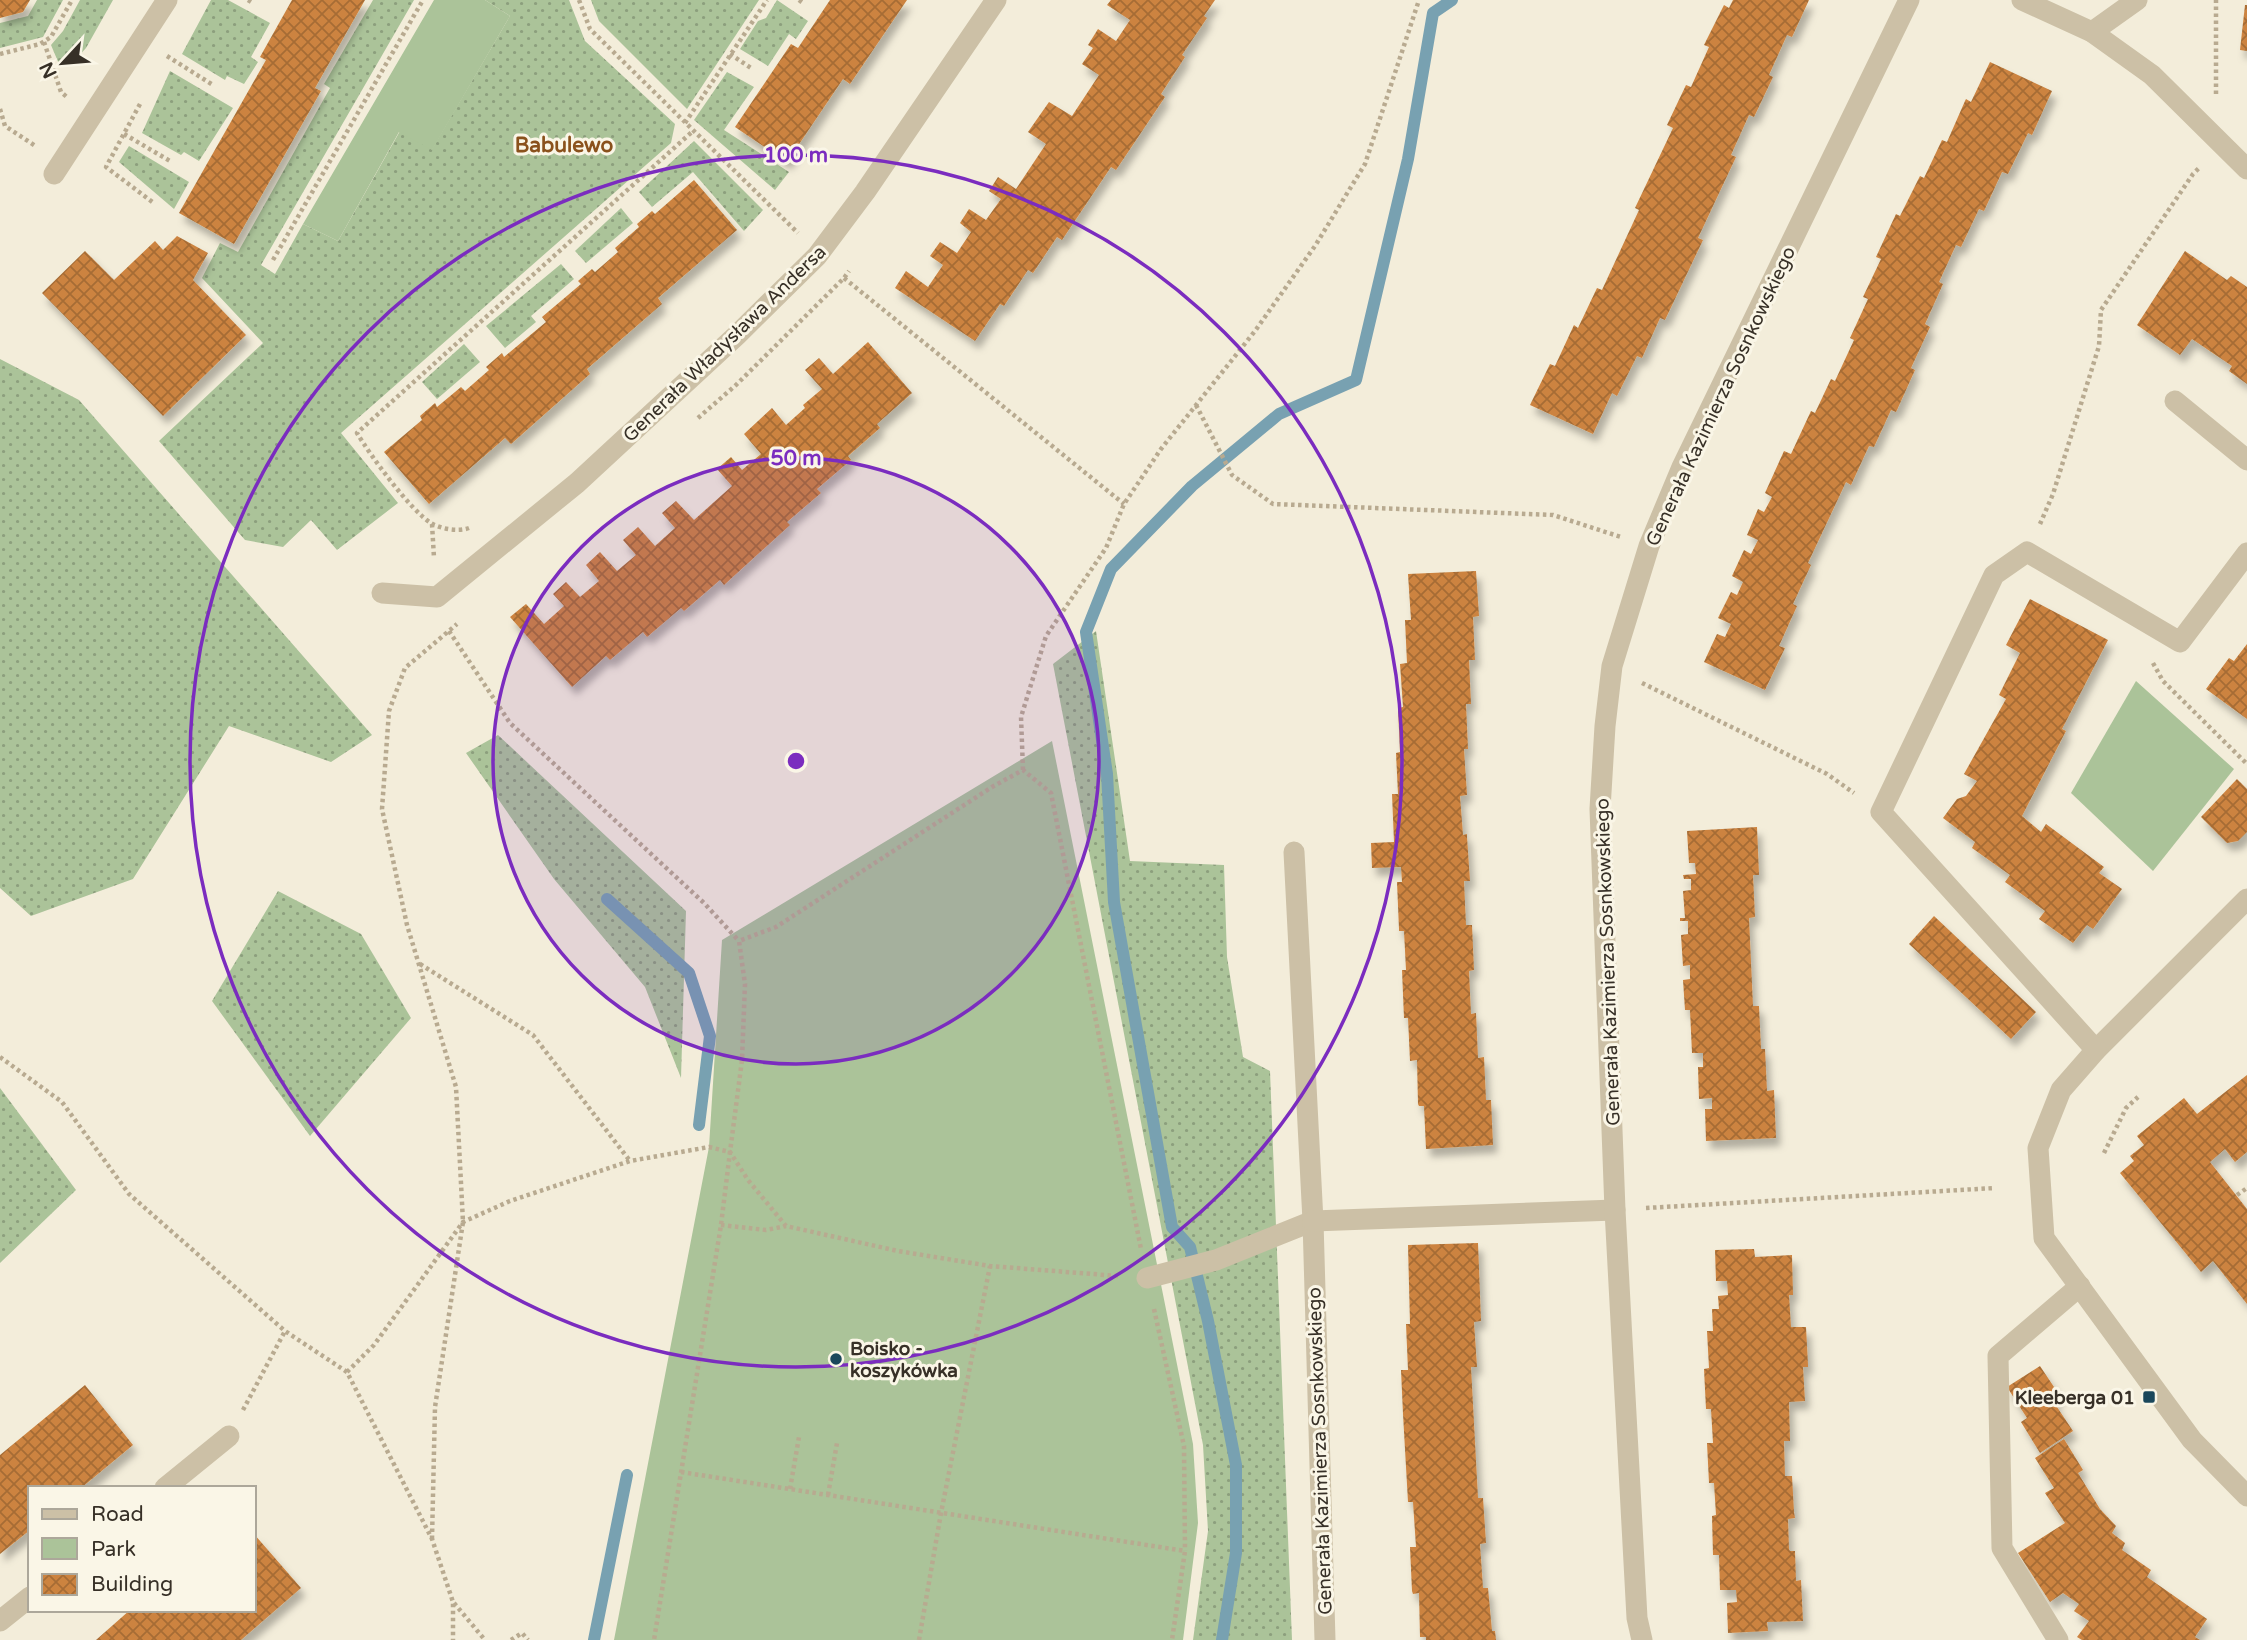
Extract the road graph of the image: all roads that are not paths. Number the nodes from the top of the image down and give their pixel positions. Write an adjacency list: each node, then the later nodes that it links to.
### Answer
1 (167, 0): 7 (street)
2 (996, 0): 12 (street, Generała Władysława Andersa)
3 (1909, 0): 16 (street, Generała Kazimierza Sosnkowskiego)
4 (2022, 0): 6 (street)
5 (2137, 0): 6 (street)
6 (2092, 33): 8 (street)
7 (58, 168)
8 (2247, 169)
9 (2175, 401): 10 (street)
10 (2247, 460)
11 (2247, 554): 15 (street)
12 (382, 593)
13 (1294, 852): 17 (street, Generała Kazimierza Sosnkowskiego)
14 (2247, 898): 15 (street)
15 (2096, 1049): 19 (street)
16 (1615, 1210): 17 (street); 26 (street, Generała Kazimierza Sosnkowskiego)
17 (1313, 1221): 18 (street); 25 (street, Generała Kazimierza Sosnkowskiego)
18 (1147, 1278)
19 (2080, 1286): 22 (street); 27 (street)
20 (229, 1436): 21 (street)
21 (167, 1486)
22 (2247, 1496)
23 (28, 1599): 24 (street)
24 (0, 1621)
25 (1325, 1640)
26 (1642, 1640)
27 (2058, 1640)

